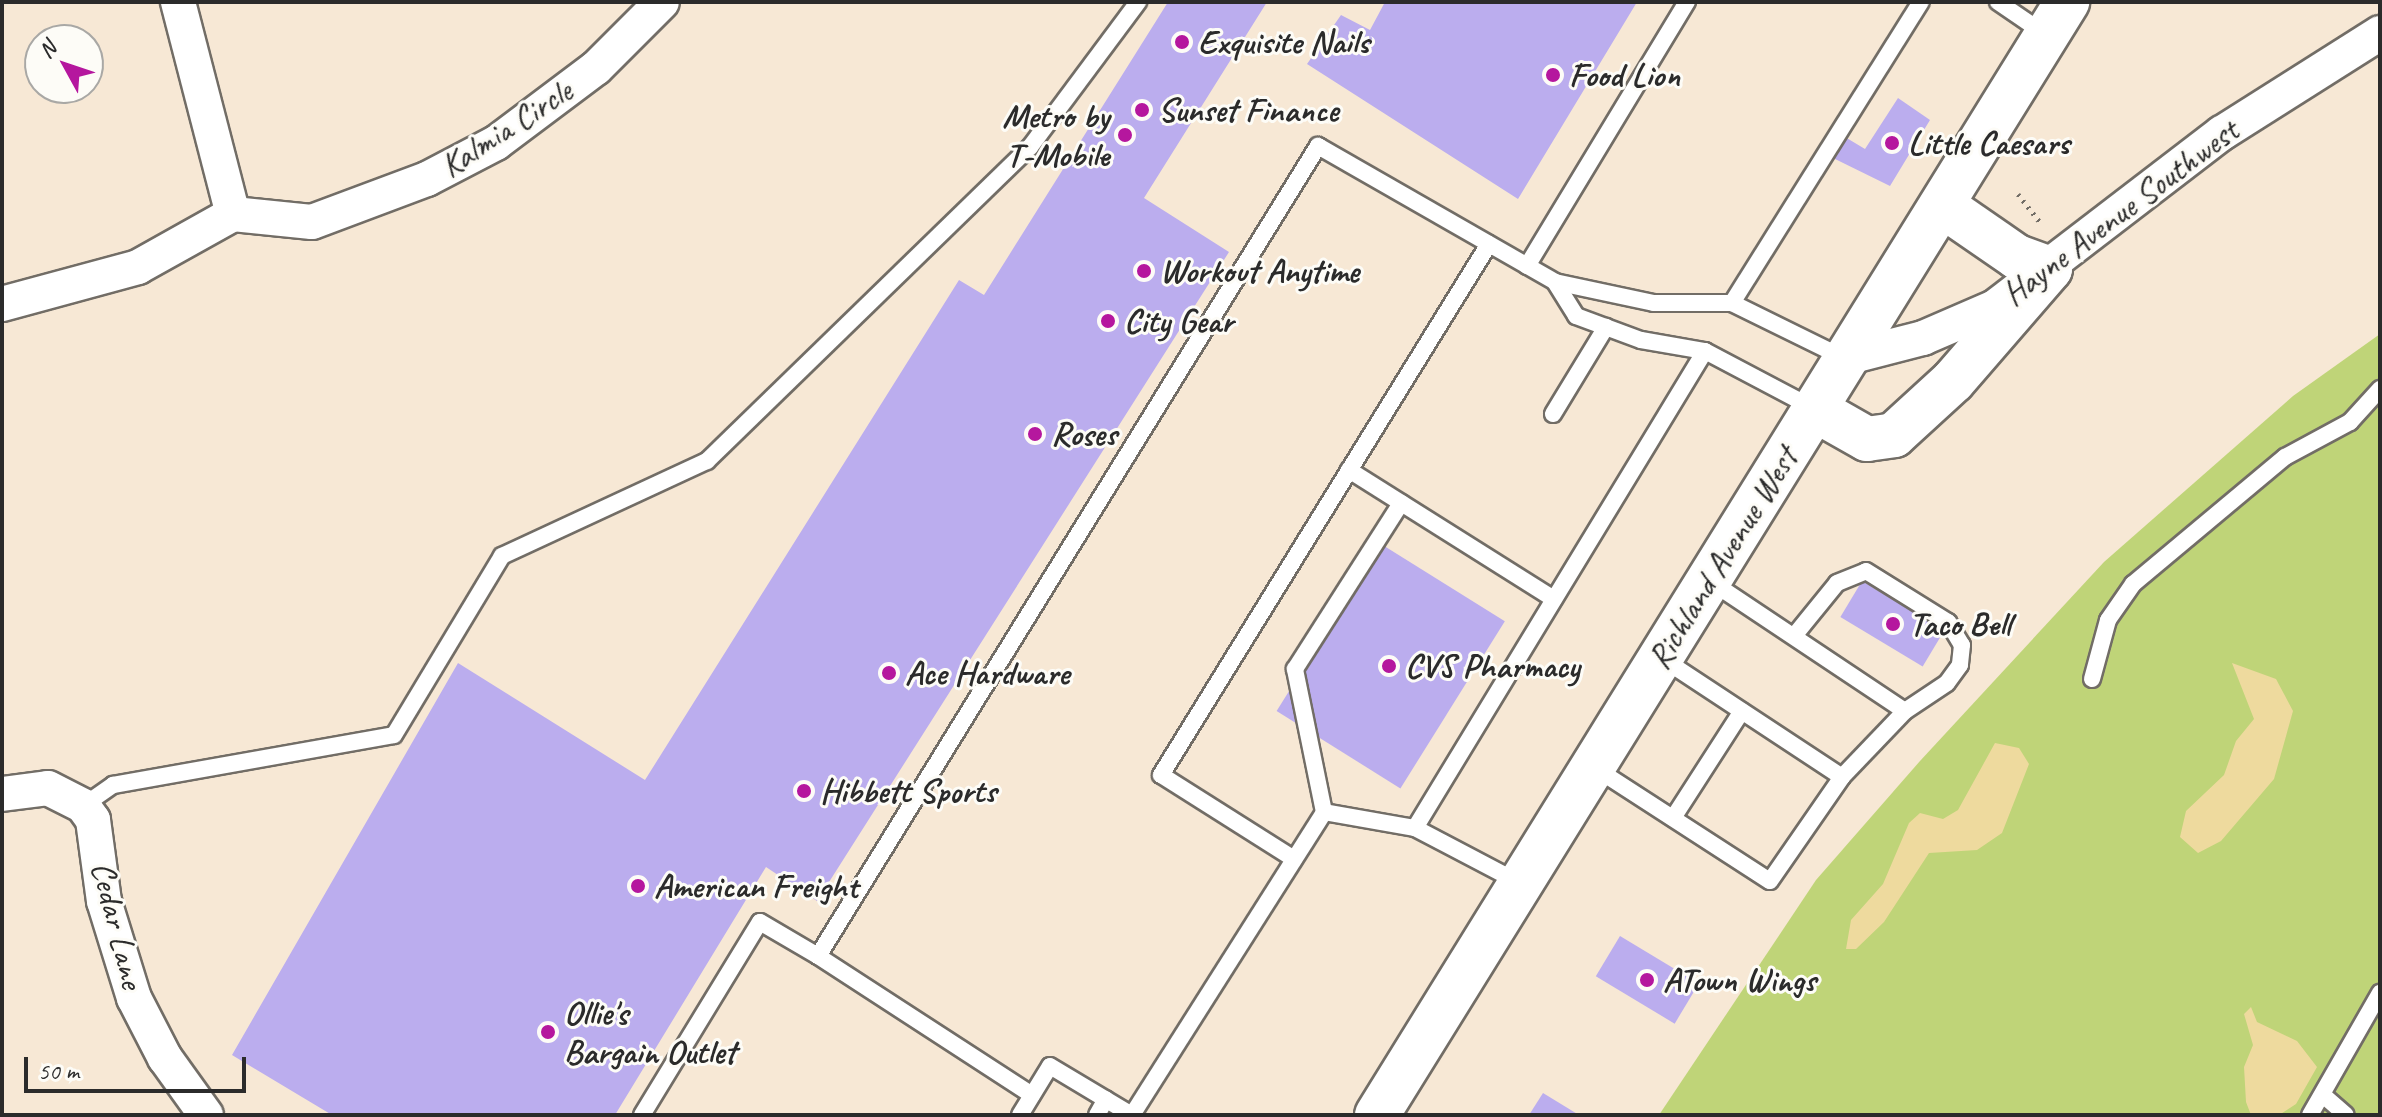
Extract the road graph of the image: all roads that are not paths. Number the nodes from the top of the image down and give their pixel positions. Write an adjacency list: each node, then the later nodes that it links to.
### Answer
1 (178, 2): 10 (street)
2 (662, 2): 10 (street, Kalmia Circle)
3 (1138, 2): 35 (lane)
4 (1687, 2): 12 (lane)
5 (1921, 2): 15 (lane)
6 (1998, 2): 7 (lane)
7 (2057, 19): 9 (main road, Richland Avenue West)
8 (2380, 33): 13 (street, Hayne Avenue Southwest)
9 (1943, 206): 13 (main road); 19 (main road, Richland Avenue West)
10 (233, 214): 16 (street)
11 (1489, 244): 12 (lane); 23 (lane); 41 (lane)
12 (1527, 266): 14 (lane)
13 (2050, 269): 19 (street, Hayne Avenue Southwest); 21 (main road)
14 (1555, 282): 15 (lane); 17 (lane)
15 (1732, 303): 19 (lane)
16 (2, 304)
17 (1606, 327): 18 (lane); 22 (lane)
18 (1705, 351): 21 (lane); 26 (lane)
19 (1845, 358): 21 (main road, Richland Avenue West)
20 (2380, 389): 29 (lane)
21 (1814, 409): 25 (main road, Richland Avenue West)
22 (1553, 414)
23 (1349, 470): 24 (lane); 39 (lane)
24 (1401, 503): 26 (lane); 36 (lane)
25 (1709, 580): 27 (lane); 28 (main road, Richland Avenue West)
26 (1554, 599): 38 (lane)
27 (1794, 636): 31 (lane); 31 (lane)
28 (1661, 658): 30 (lane); 32 (main road, Richland Avenue West)
29 (2092, 679)
30 (1742, 711): 33 (lane); 37 (lane)
31 (1905, 711): 33 (lane)
32 (1594, 767): 37 (lane); 40 (main road, Richland Avenue West)
33 (1842, 777): 37 (lane)
34 (2, 794): 35 (street)
35 (83, 806): 46 (street, Cedar Lane)
36 (1324, 812): 38 (lane); 39 (lane)
37 (1673, 818)
38 (1415, 828): 40 (lane)
39 (1294, 859): 50 (lane)
40 (1522, 885): 51 (main road, Richland Avenue West)
41 (818, 956): 43 (lane); 47 (lane)
42 (2380, 993): 44 (lane)
43 (1032, 1095): 45 (lane); 48 (lane)
44 (2323, 1095): 52 (lane); 53 (lane)
45 (1106, 1099): 49 (lane); 50 (lane)
46 (206, 1115)
47 (642, 1115)
48 (1020, 1115)
49 (1097, 1115)
50 (1132, 1115)
51 (1377, 1115)
52 (2310, 1115)
53 (2346, 1115)

